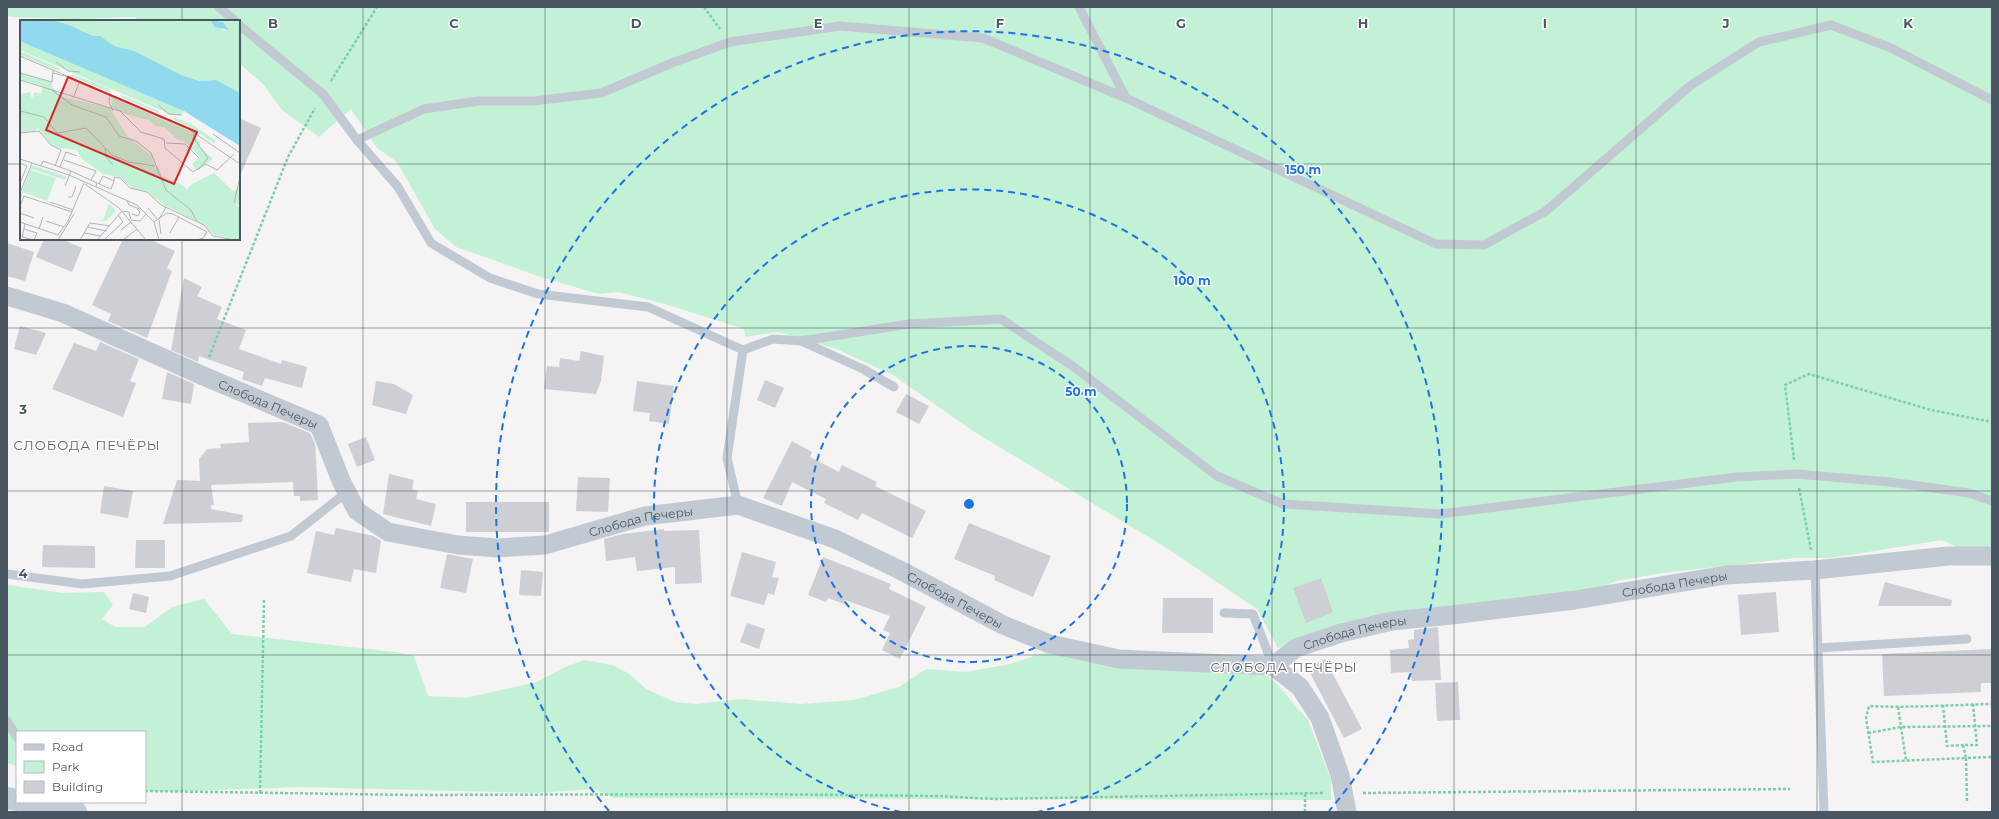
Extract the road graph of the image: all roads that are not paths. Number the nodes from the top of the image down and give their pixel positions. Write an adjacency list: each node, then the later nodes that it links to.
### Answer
1 (219, 7): 3 (lane)
2 (1078, 7): 5 (lane)
3 (234, 20)
4 (240, 26): 7 (lane)
5 (1126, 98): 6 (lane); 7 (lane)
6 (1992, 100)
7 (357, 140): 10 (lane)
8 (7, 296): 12 (street, Слобода Печеры)
9 (801, 341): 10 (lane); 11 (lane); 13 (lane)
10 (744, 350): 14 (lane)
11 (894, 387)
12 (347, 492): 14 (street, Слобода Печеры); 17 (lane)
13 (1992, 500)
14 (738, 505): 21 (street, Слобода Печеры)
15 (1992, 556): 16 (street, Слобода Печеры)
16 (1815, 570): 20 (lane); 21 (street, Слобода Печеры)
17 (7, 574)
18 (1224, 613): 21 (lane)
19 (1967, 639): 20 (lane)
20 (1818, 648): 27 (lane)
21 (1273, 666): 26 (street)
22 (7, 721): 23 (lane)
23 (16, 735)
24 (39, 803): 25 (street)
25 (76, 812)
26 (1347, 812)
27 (1824, 812)

